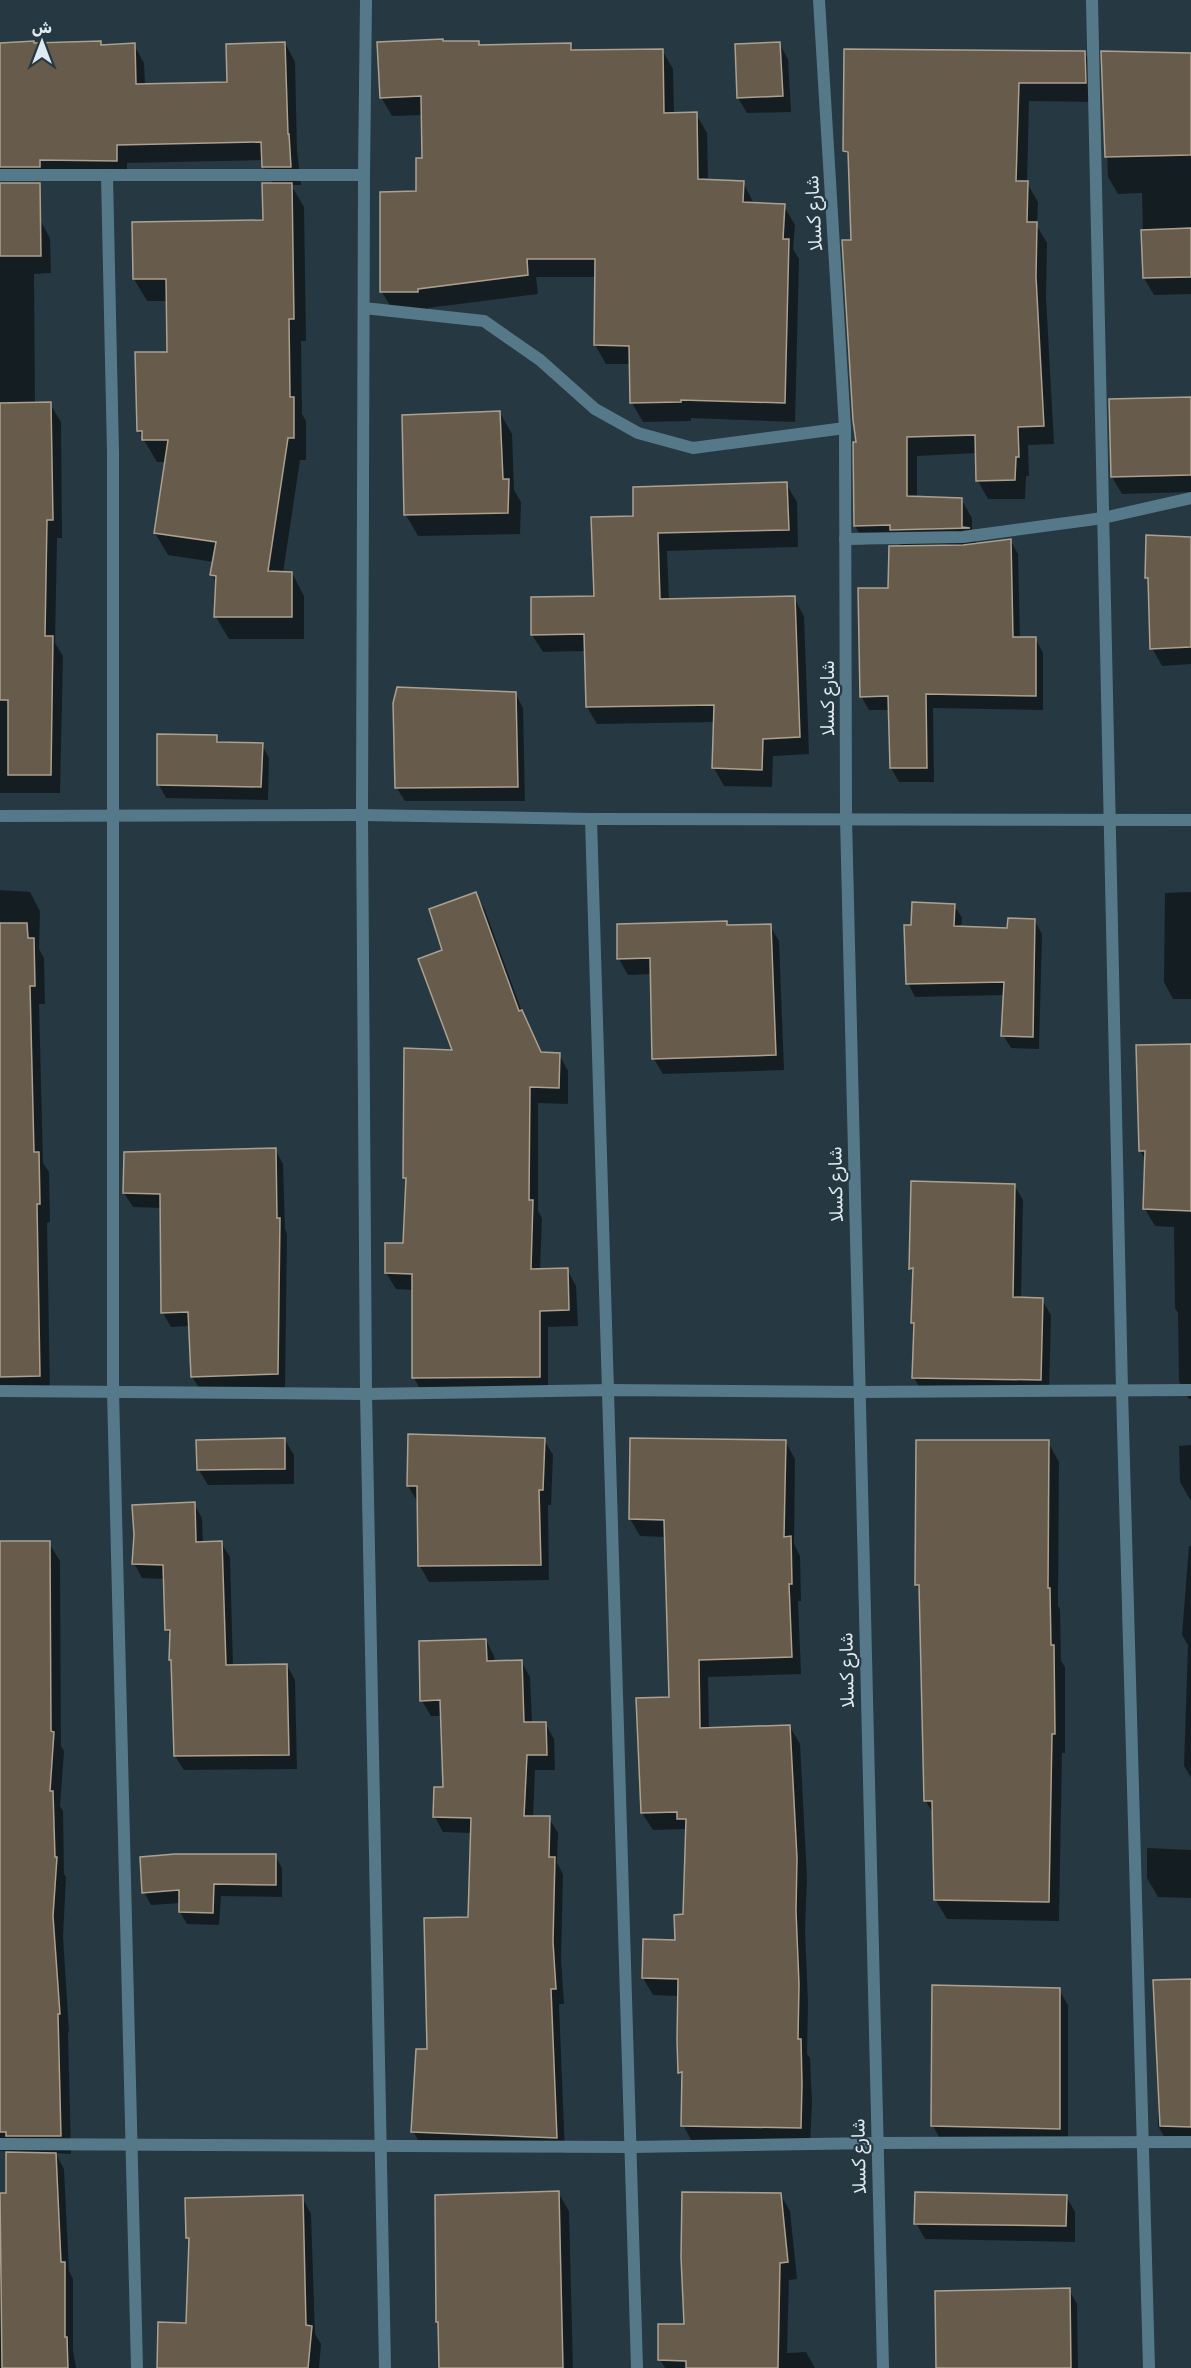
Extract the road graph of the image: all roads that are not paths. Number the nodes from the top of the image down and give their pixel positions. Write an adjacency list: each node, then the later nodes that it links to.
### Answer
1 (366, 0): 5 (street)
2 (819, 0): 8 (street, شارع كسلا)
3 (1092, 0): 10 (street)
4 (0, 175): 6 (street)
5 (364, 175): 6 (street); 7 (street)
6 (107, 176): 12 (street)
7 (364, 308): 8 (street); 13 (street)
8 (845, 428): 11 (street, شارع كسلا)
9 (1191, 498): 10 (street)
10 (1103, 518): 11 (street); 17 (street)
11 (845, 539): 15 (street, شارع كسلا)
12 (112, 815): 13 (street); 14 (street); 23 (street)
13 (362, 815): 16 (street); 25 (street)
14 (0, 816)
15 (846, 818): 16 (street); 17 (street); 24 (street, شارع كسلا)
16 (591, 819): 19 (street)
17 (1109, 819): 18 (street); 20 (street)
18 (1191, 820)
19 (609, 1390): 24 (street); 25 (street); 32 (street)
20 (1122, 1390): 21 (street); 24 (street); 28 (street)
21 (1191, 1390)
22 (0, 1391): 23 (street)
23 (113, 1391): 25 (street); 30 (street)
24 (858, 1392): 27 (street, شارع كسلا)
25 (366, 1394): 31 (street)
26 (1191, 2142): 28 (street)
27 (877, 2143): 28 (street); 32 (street); 36 (street, شارع كسلا)
28 (1143, 2143): 37 (street)
29 (0, 2144): 30 (street)
30 (130, 2144): 31 (street); 33 (street)
31 (381, 2147): 32 (street); 34 (street)
32 (631, 2147): 35 (street)
33 (136, 2368)
34 (385, 2368)
35 (637, 2368)
36 (882, 2368)
37 (1149, 2368)

